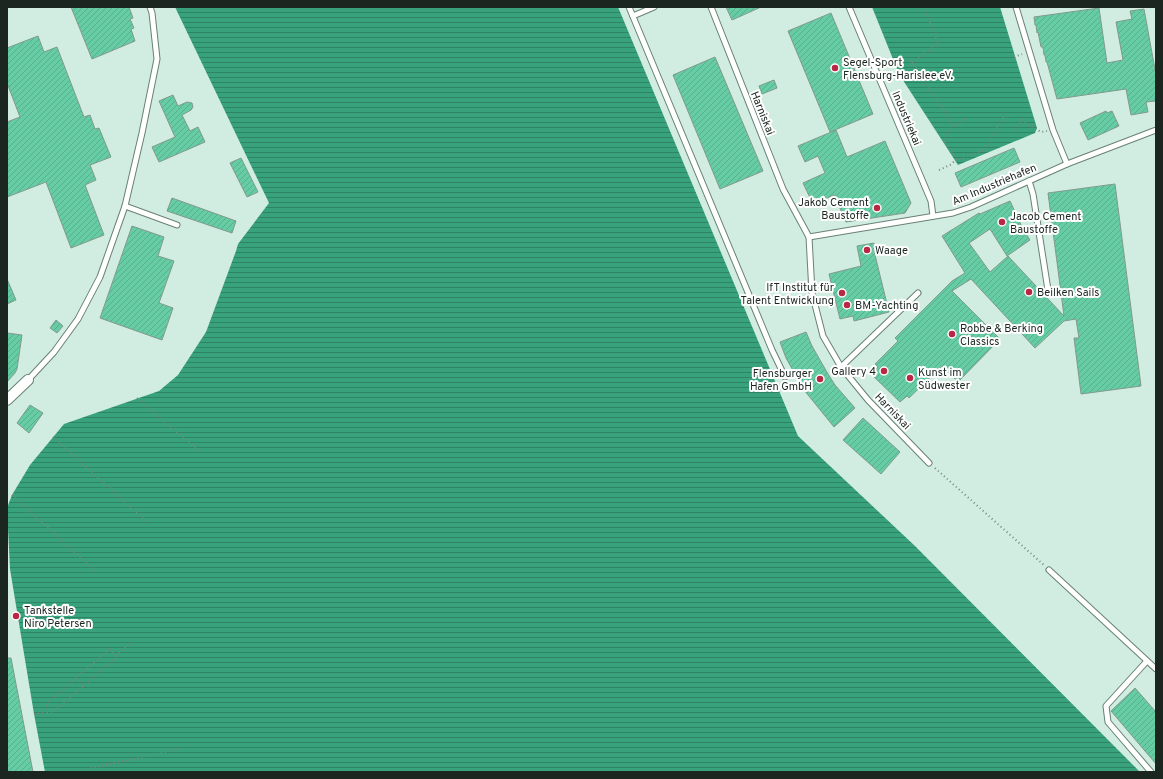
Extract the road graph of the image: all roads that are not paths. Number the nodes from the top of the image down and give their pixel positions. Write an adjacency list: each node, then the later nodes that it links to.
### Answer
1 (150, 7): 11 (lane)
2 (629, 7): 7 (lane)
3 (654, 7): 7 (lane)
4 (711, 7): 14 (lane, Harniskai)
5 (849, 7): 12 (lane, Industriekai)
6 (1016, 7): 9 (lane)
7 (633, 16): 18 (lane)
8 (1156, 130): 9 (lane, Am Industriehafen)
9 (1067, 164): 10 (lane, Am Industriehafen)
10 (1029, 181): 12 (lane, Am Industriehafen); 15 (lane)
11 (125, 206): 13 (lane); 19 (lane)
12 (933, 216): 14 (lane, Am Industriehafen)
13 (177, 225)
14 (809, 237): 17 (lane, Harniskai)
15 (1048, 290)
16 (918, 293): 17 (lane)
17 (841, 367): 21 (lane, Harniskai)
18 (786, 377)
19 (28, 380): 20 (street)
20 (7, 400)
21 (929, 463)
22 (1049, 570): 23 (lane)
23 (1147, 661): 24 (lane); 25 (lane)
24 (1156, 669)
25 (1151, 772)

